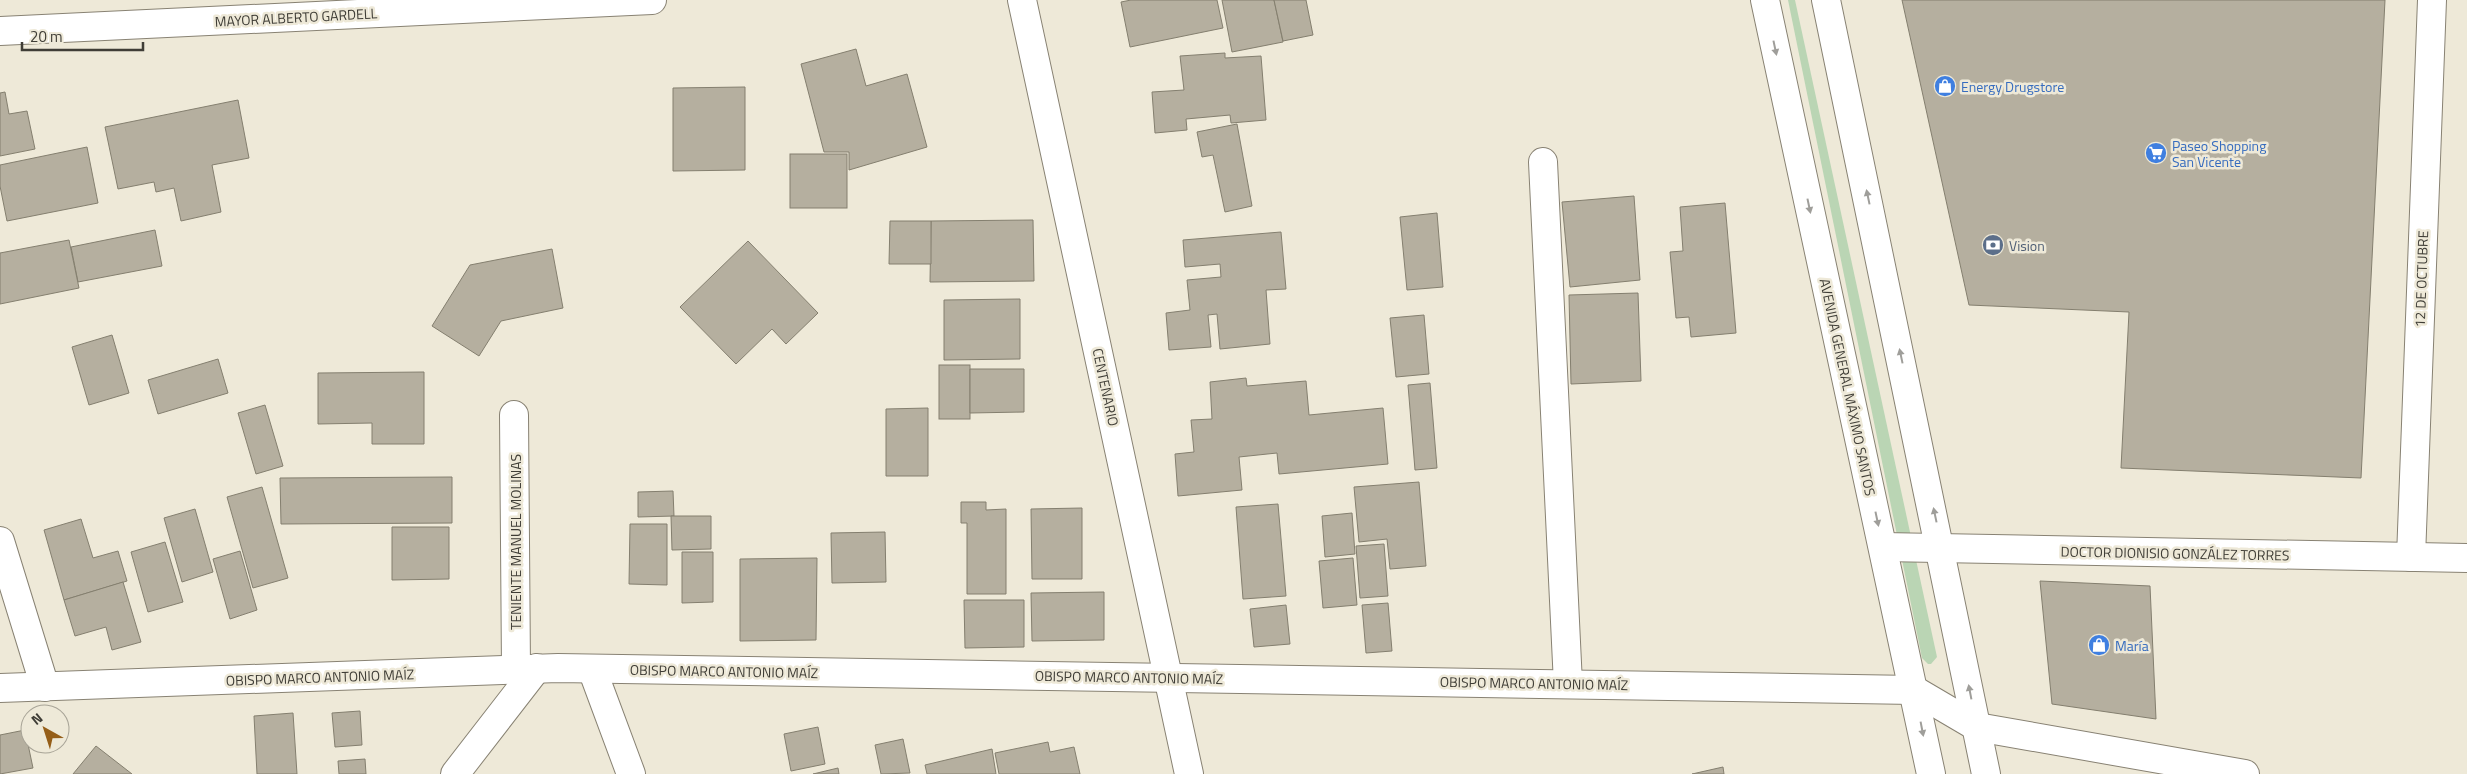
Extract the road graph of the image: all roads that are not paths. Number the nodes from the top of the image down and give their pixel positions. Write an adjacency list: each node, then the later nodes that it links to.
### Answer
1 (652, 0): 6 (street, MAYOR ALBERTO GARDELL)
2 (1022, 0): 16 (street, CENTENARIO)
3 (1765, 0): 10 (street, AVENIDA GENERAL MÁXIMO SANTOS, one-way to 10)
4 (1826, 0): 11 (street, one-way to 4)
5 (2432, 0): 12 (street, 12 DE OCTUBRE)
6 (0, 31)
7 (1543, 162): 17 (street)
8 (514, 415): 14 (street, TENIENTE MANUEL MOLINAS)
9 (0, 541): 18 (street)
10 (1883, 547): 11 (street, DOCTOR DIONISIO GONZÁLEZ TORRES); 20 (street, AVENIDA GENERAL MÁXIMO SANTOS)
11 (1942, 548): 12 (street, DOCTOR DIONISIO GONZÁLEZ TORRES); 21 (street, one-way to 11)
12 (2411, 557): 13 (street, DOCTOR DIONISIO GONZÁLEZ TORRES)
13 (2467, 558)
14 (527, 669): 15 (street, OBISPO MARCO ANTONIO MAÍZ); 18 (street, OBISPO MARCO ANTONIO MAÍZ); 22 (street)
15 (592, 669): 16 (street, OBISPO MARCO ANTONIO MAÍZ); 23 (street)
16 (1168, 678): 17 (street, OBISPO MARCO ANTONIO MAÍZ); 24 (street, CENTENARIO)
17 (1568, 684): 20 (street, OBISPO MARCO ANTONIO MAÍZ)
18 (45, 687): 19 (street, OBISPO MARCO ANTONIO MAÍZ)
19 (0, 688)
20 (1914, 690): 21 (street, OBISPO MARCO ANTONIO MAÍZ); 25 (street, AVENIDA GENERAL MÁXIMO SANTOS, one-way to 25)
21 (1977, 727): 26 (street); 27 (street, OBISPO MARCO ANTONIO MAÍZ)
22 (455, 774)
23 (631, 774)
24 (1189, 774)
25 (1931, 774)
26 (1986, 774)
27 (2245, 774)

